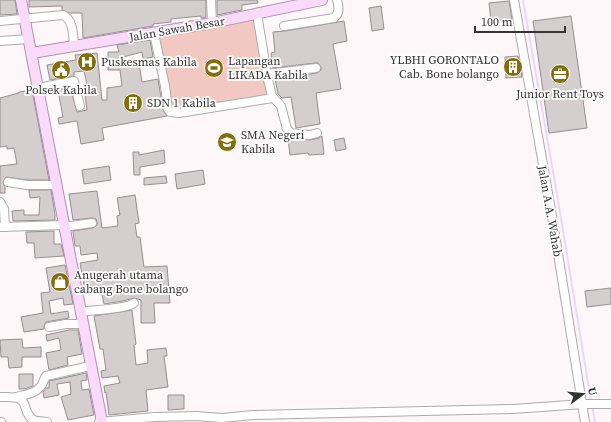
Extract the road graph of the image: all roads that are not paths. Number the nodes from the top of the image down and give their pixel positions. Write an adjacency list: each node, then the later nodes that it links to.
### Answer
1 (22, 0): 7 (main road)
2 (211, 0): 9 (street)
3 (322, 0): 6 (main road, Jalan Sawah Besar)
4 (337, 0): 10 (street)
5 (514, 0): 36 (street, Jalan A.A. Wahab)
6 (257, 14): 9 (main road, Jalan Sawah Besar); 17 (street)
7 (25, 19): 8 (street); 12 (main road); 14 (street)
8 (0, 21)
9 (212, 23): 11 (main road, Jalan Sawah Besar)
10 (284, 26)
11 (154, 33): 14 (main road, Jalan Sawah Besar); 19 (street)
12 (29, 39): 13 (street); 15 (main road)
13 (0, 40)
14 (74, 47): 15 (main road, Jalan Sawah Besar)
15 (32, 53): 18 (main road)
16 (316, 68): 17 (street)
17 (267, 74): 19 (street)
18 (38, 88): 20 (street); 23 (main road)
19 (273, 98): 21 (street)
20 (80, 106)
21 (317, 133)
22 (8, 182): 23 (street)
23 (57, 186): 26 (main road)
24 (0, 202): 27 (street)
25 (92, 223): 26 (street)
26 (64, 226): 27 (street); 29 (main road)
27 (2, 227)
28 (134, 302): 29 (street)
29 (80, 312): 30 (main road)
30 (82, 324): 31 (street); 32 (main road)
31 (49, 327)
32 (90, 366): 34 (street); 38 (main road)
33 (0, 397): 34 (street)
34 (16, 398): 37 (street)
35 (611, 404): 36 (street)
36 (583, 406): 38 (street); 39 (street, Jalan A.A. Wahab)
37 (47, 422)
38 (101, 422)
39 (585, 422)

